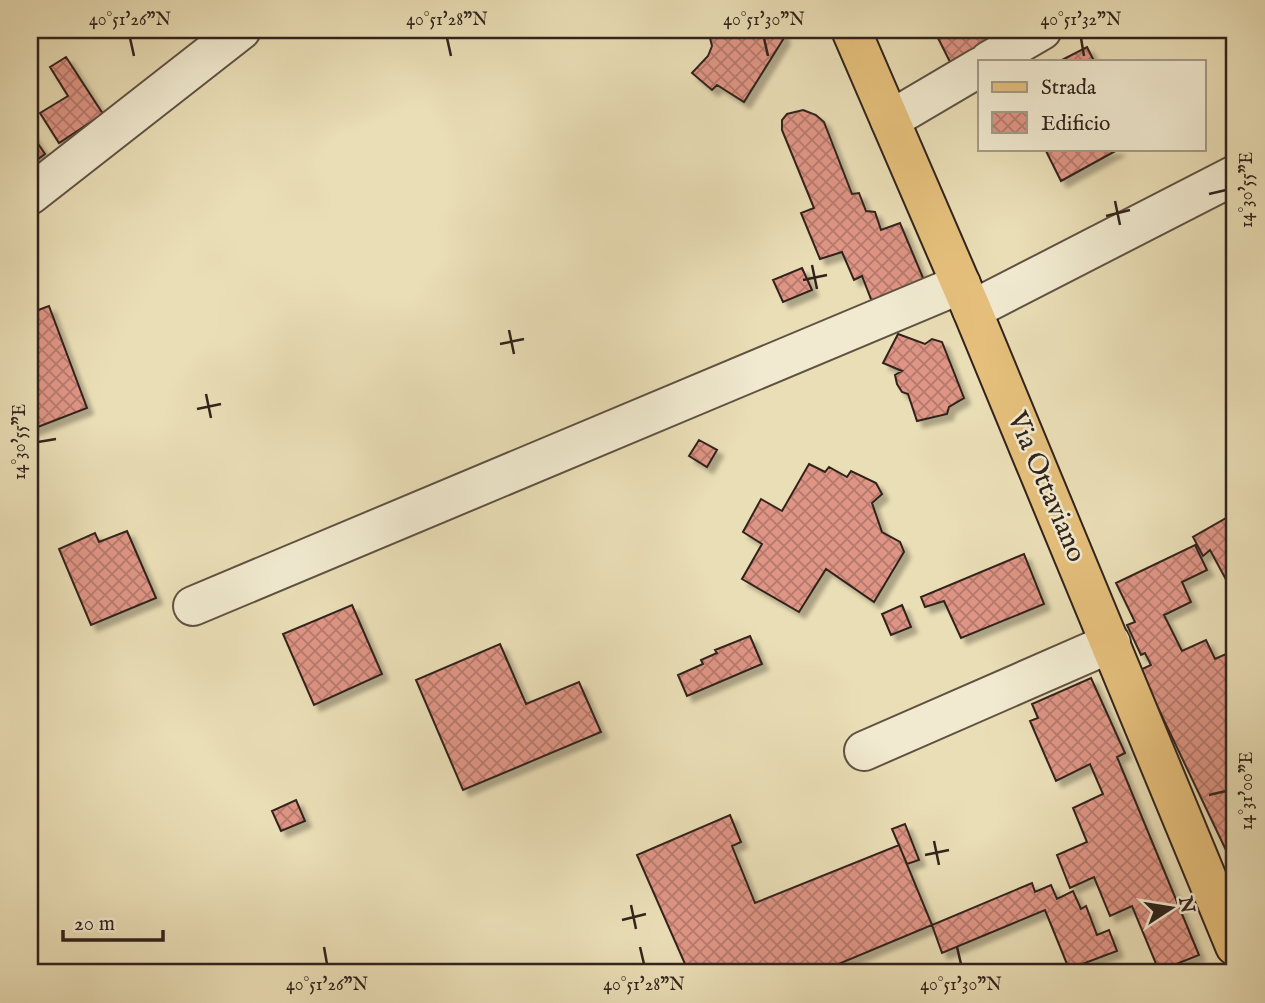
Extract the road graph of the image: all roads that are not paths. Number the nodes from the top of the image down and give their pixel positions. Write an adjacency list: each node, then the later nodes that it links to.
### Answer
1 (240, 30): 8 (street)
2 (851, 30): 6 (main road, Via Ottaviano)
3 (1042, 30): 4 (street)
4 (991, 60)
5 (978, 68): 6 (street)
6 (890, 120): 9 (main road, Via Ottaviano)
7 (1235, 175): 9 (street)
8 (30, 195)
9 (967, 297): 10 (street); 11 (main road, Via Ottaviano)
10 (193, 606)
11 (1111, 643): 12 (street); 13 (main road, Via Ottaviano)
12 (864, 751)
13 (1235, 946)

